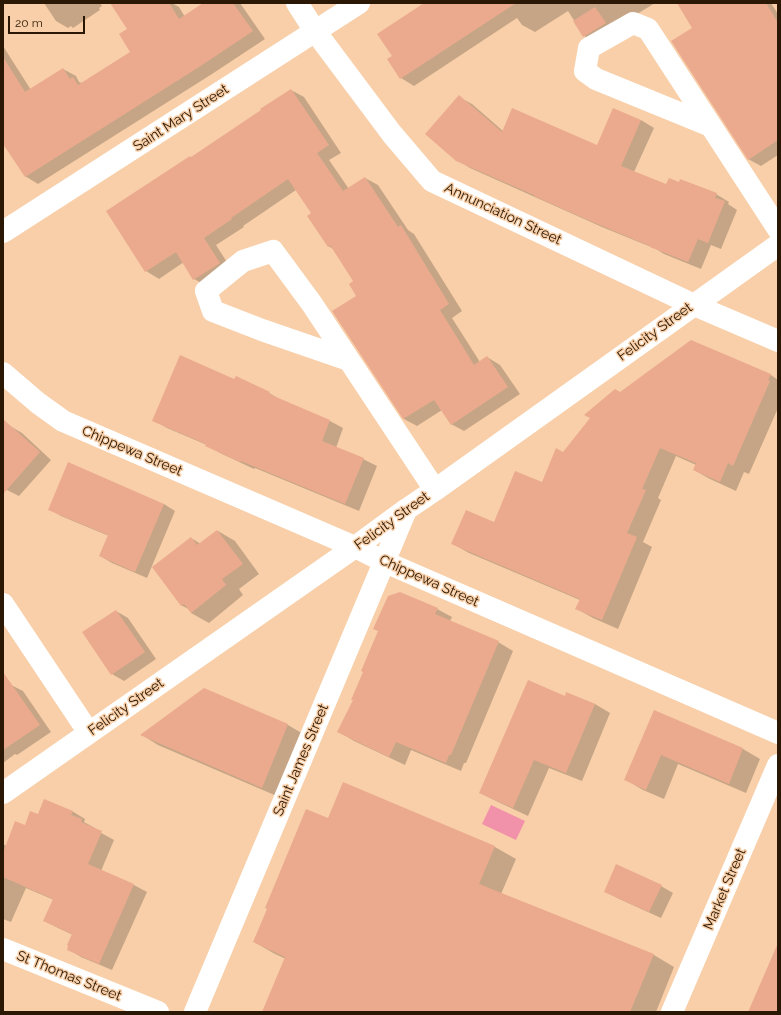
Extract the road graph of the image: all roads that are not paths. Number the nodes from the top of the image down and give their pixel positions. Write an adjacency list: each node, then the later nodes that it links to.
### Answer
1 (297, 3): 3 (street, Annunciation Street)
2 (359, 3): 3 (street, Saint Mary Street)
3 (315, 31): 6 (street, Saint Mary Street); 8 (street, Annunciation Street)
4 (711, 126): 4 (street); 5 (street)
5 (778, 229)
6 (3, 232)
7 (778, 245): 8 (street, Felicity Street)
8 (694, 304): 9 (street, Annunciation Street); 12 (street, Felicity Street)
9 (778, 341)
10 (349, 360): 10 (street); 12 (street)
11 (3, 373): 14 (street, Chippewa Street)
12 (435, 490): 13 (street, Felicity Street)
13 (407, 509): 14 (street, Felicity Street); 15 (street, Saint James Street)
14 (355, 547): 15 (street, Chippewa Street); 17 (street, Felicity Street)
15 (385, 562): 18 (street, Chippewa Street); 23 (street, Saint James Street)
16 (3, 604): 17 (street)
17 (89, 733): 20 (street, Felicity Street)
18 (778, 733)
19 (778, 765): 24 (street, Market Street)
20 (3, 793)
21 (3, 949): 22 (street, St Thomas Street)
22 (158, 1012)
23 (195, 1012)
24 (672, 1012)

